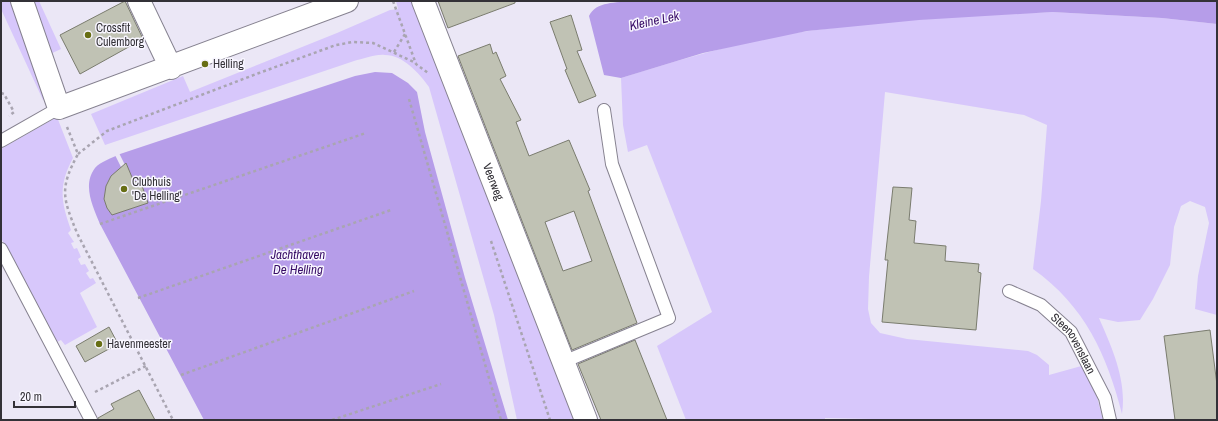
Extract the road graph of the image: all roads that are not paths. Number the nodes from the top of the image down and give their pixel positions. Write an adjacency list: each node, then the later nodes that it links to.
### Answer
1 (22, 1): 6 (street)
2 (139, 1): 5 (street)
3 (347, 1): 5 (street)
4 (423, 1): 11 (street, Veerweg)
5 (171, 68): 6 (street)
6 (59, 108): 8 (lane)
7 (604, 110): 11 (lane)
8 (1, 141)
9 (1, 249): 12 (lane)
10 (1009, 291): 14 (lane, Steenovenslaan)
11 (562, 362): 13 (street, Veerweg)
12 (91, 420)
13 (586, 420)
14 (1110, 420)

